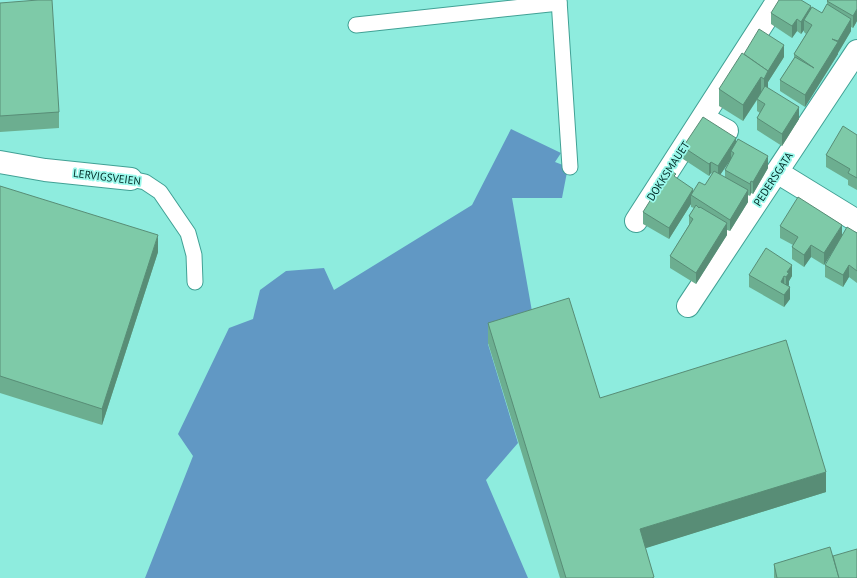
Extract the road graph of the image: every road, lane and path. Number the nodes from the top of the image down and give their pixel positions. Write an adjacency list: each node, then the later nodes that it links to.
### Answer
1 (778, 0): 5 (street, DOKKSMAUET)
2 (559, 1): 3 (lane); 8 (lane)
3 (356, 25)
4 (857, 51): 9 (street, PEDERSGATA)
5 (703, 118): 6 (street); 11 (street, DOKKSMAUET)
6 (727, 131)
7 (0, 162): 10 (street, LERVIGSVEIEN)
8 (570, 167)
9 (777, 172): 12 (street); 14 (street, PEDERSGATA)
10 (131, 179): 13 (lane, LERVIGSVEIEN)
11 (636, 221)
12 (857, 221)
13 (195, 282)
14 (688, 306)

